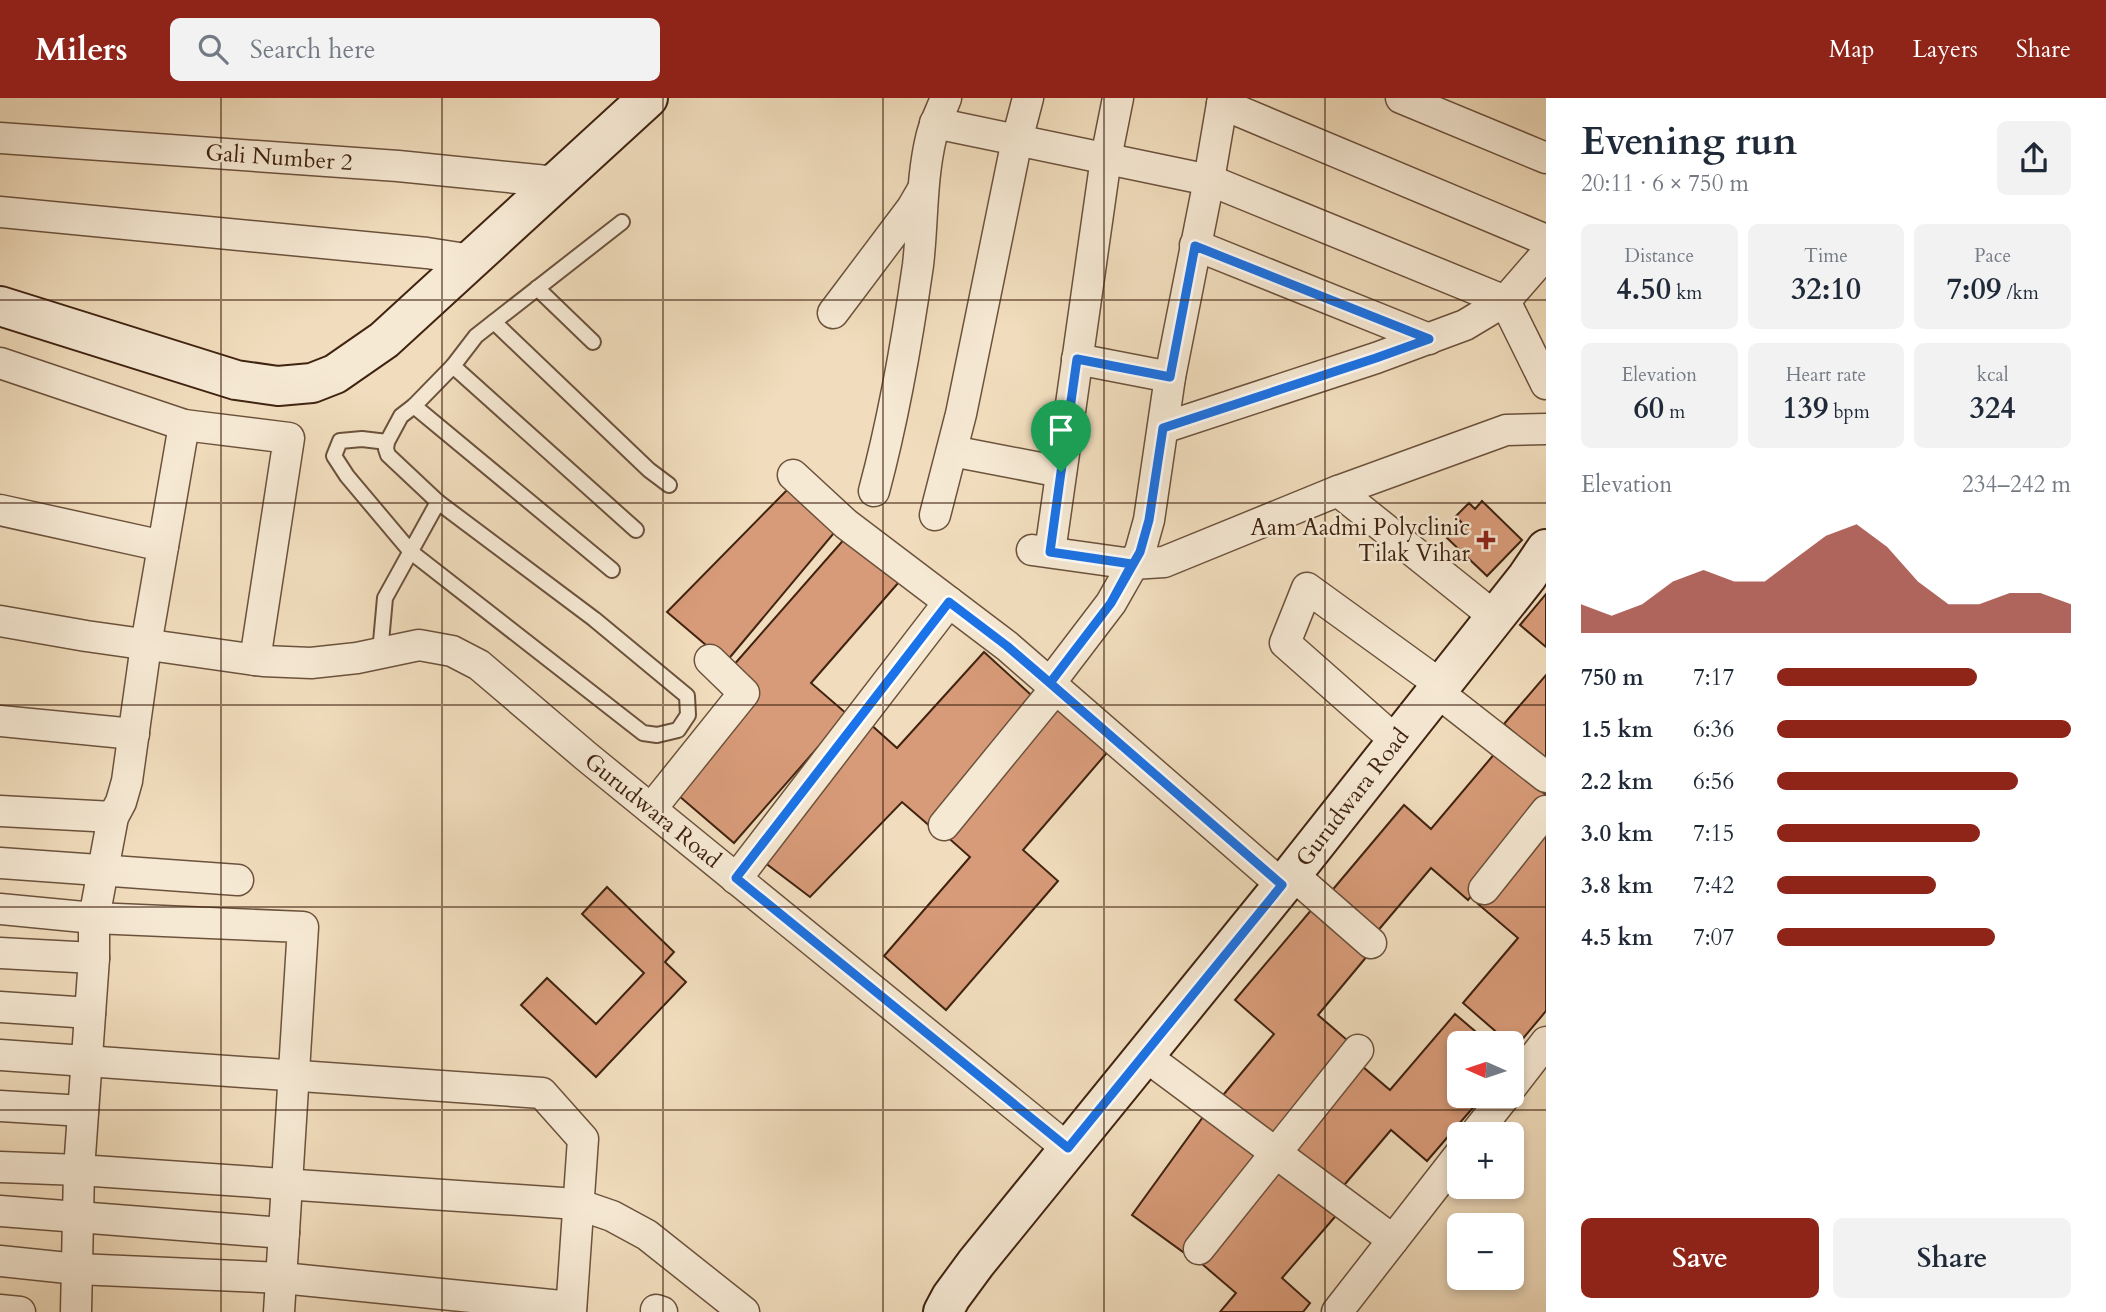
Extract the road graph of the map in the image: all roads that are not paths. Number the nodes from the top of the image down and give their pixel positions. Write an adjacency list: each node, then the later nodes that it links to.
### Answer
1 (648, 98): 12 (street)
2 (1028, 98): 8 (street)
3 (1118, 98): 9 (street)
4 (1401, 98): 10 (street)
5 (1222, 101): 11 (street); 16 (street)
6 (941, 111): 8 (street); 13 (street)
7 (0, 138): 12 (street, Gali Number 2)
8 (1017, 140): 9 (street); 37 (street)
9 (1106, 158): 11 (street); 27 (street)
10 (1546, 158)
11 (1209, 180): 17 (street); 21 (street)
12 (557, 182): 19 (street)
13 (925, 186): 23 (street); 41 (street)
14 (0, 212): 19 (street)
15 (622, 222): 20 (lane)
16 (1546, 240)
17 (1195, 246): 25 (street); 30 (street)
18 (1546, 254): 21 (street)
19 (472, 260): 22 (street)
20 (537, 288): 24 (lane); 26 (lane)
21 (1505, 301): 25 (street); 31 (street)
22 (0, 306)
23 (833, 313)
24 (494, 322): 29 (lane); 40 (lane)
25 (1429, 339): 34 (street)
26 (593, 342)
27 (1077, 359): 30 (street); 38 (street)
28 (0, 363): 33 (street)
29 (453, 366): 32 (lane); 46 (lane)
30 (1170, 377): 34 (street)
31 (1546, 384)
32 (414, 406): 36 (lane); 51 (lane)
33 (184, 425): 47 (street); 57 (street)
34 (1163, 428): 50 (street)
35 (1546, 429): 42 (street)
36 (387, 442): 43 (lane); 49 (lane)
37 (952, 451): 38 (street); 45 (street)
38 (1061, 472): 50 (street)
39 (793, 475): 52 (street)
40 (669, 485)
41 (874, 491)
42 (1338, 491): 50 (street); 53 (street)
43 (438, 502): 49 (lane); 49 (lane)
44 (0, 510): 47 (street)
45 (935, 515)
46 (636, 530)
47 (163, 547): 55 (street)
48 (1546, 549): 53 (street, Gurudwara Road)
49 (411, 552): 56 (lane)
50 (1132, 564): 59 (street)
51 (612, 570)
52 (949, 602): 59 (street); 72 (street)
53 (1495, 617): 60 (street, Gurudwara Road)
54 (0, 621): 55 (street, Gurudwara Road)
55 (146, 645): 57 (street, Gurudwara Road); 62 (street)
56 (380, 653): 57 (street, Gurudwara Road); 65 (street, Gurudwara Road)
57 (255, 660)
58 (710, 660): 65 (street)
59 (1053, 686): 69 (street); 73 (street)
60 (1439, 688): 63 (street, Gurudwara Road); 63 (street); 64 (street)
61 (0, 721): 62 (street)
62 (134, 734): 68 (street)
63 (1396, 741): 73 (street, Gurudwara Road)
64 (1546, 777)
65 (651, 809): 72 (street, Gurudwara Road)
66 (0, 811): 68 (street)
67 (1546, 811): 75 (street)
68 (113, 817): 71 (street)
69 (944, 825)
70 (0, 863): 71 (street)
71 (103, 869): 74 (street); 77 (street)
72 (736, 878): 94 (street, Gurudwara Road)
73 (1287, 879): 78 (street); 86 (street, Gurudwara Road)
74 (238, 880)
75 (1484, 889)
76 (0, 909): 77 (street)
77 (94, 918): 80 (street); 89 (street)
78 (1371, 943)
79 (0, 953): 80 (street)
80 (94, 958): 82 (street)
81 (0, 1007): 82 (street)
82 (90, 1013): 87 (street)
83 (1546, 1042): 88 (street)
84 (1357, 1051): 95 (street)
85 (0, 1055): 87 (street)
86 (1144, 1055): 94 (street, Gurudwara Road); 95 (street)
87 (87, 1061): 89 (street); 92 (street)
88 (1524, 1070)
89 (294, 1075): 99 (street); 100 (street)
90 (0, 1106): 92 (street)
91 (1496, 1108): 93 (street)
92 (83, 1111): 97 (street)
93 (1484, 1122)
94 (1068, 1148): 115 (street)
95 (1275, 1153): 104 (street); 105 (street)
96 (0, 1167): 97 (street)
97 (79, 1170): 99 (street); 102 (street)
98 (1447, 1170): 104 (street)
99 (287, 1184): 100 (street); 103 (street)
100 (578, 1204): 109 (street); 114 (street)
101 (0, 1211): 102 (street)
102 (78, 1216): 103 (street); 107 (street)
103 (284, 1233): 108 (street)
104 (1392, 1240): 116 (street)
105 (1199, 1249)
106 (0, 1261): 107 (street)
107 (77, 1269): 108 (street); 112 (street)
108 (282, 1278): 109 (street); 113 (street)
109 (571, 1309)
110 (0, 1310): 111 (street)
111 (20, 1312)
112 (76, 1312)
113 (279, 1312)
114 (744, 1312)
115 (943, 1312)
116 (1337, 1312)

